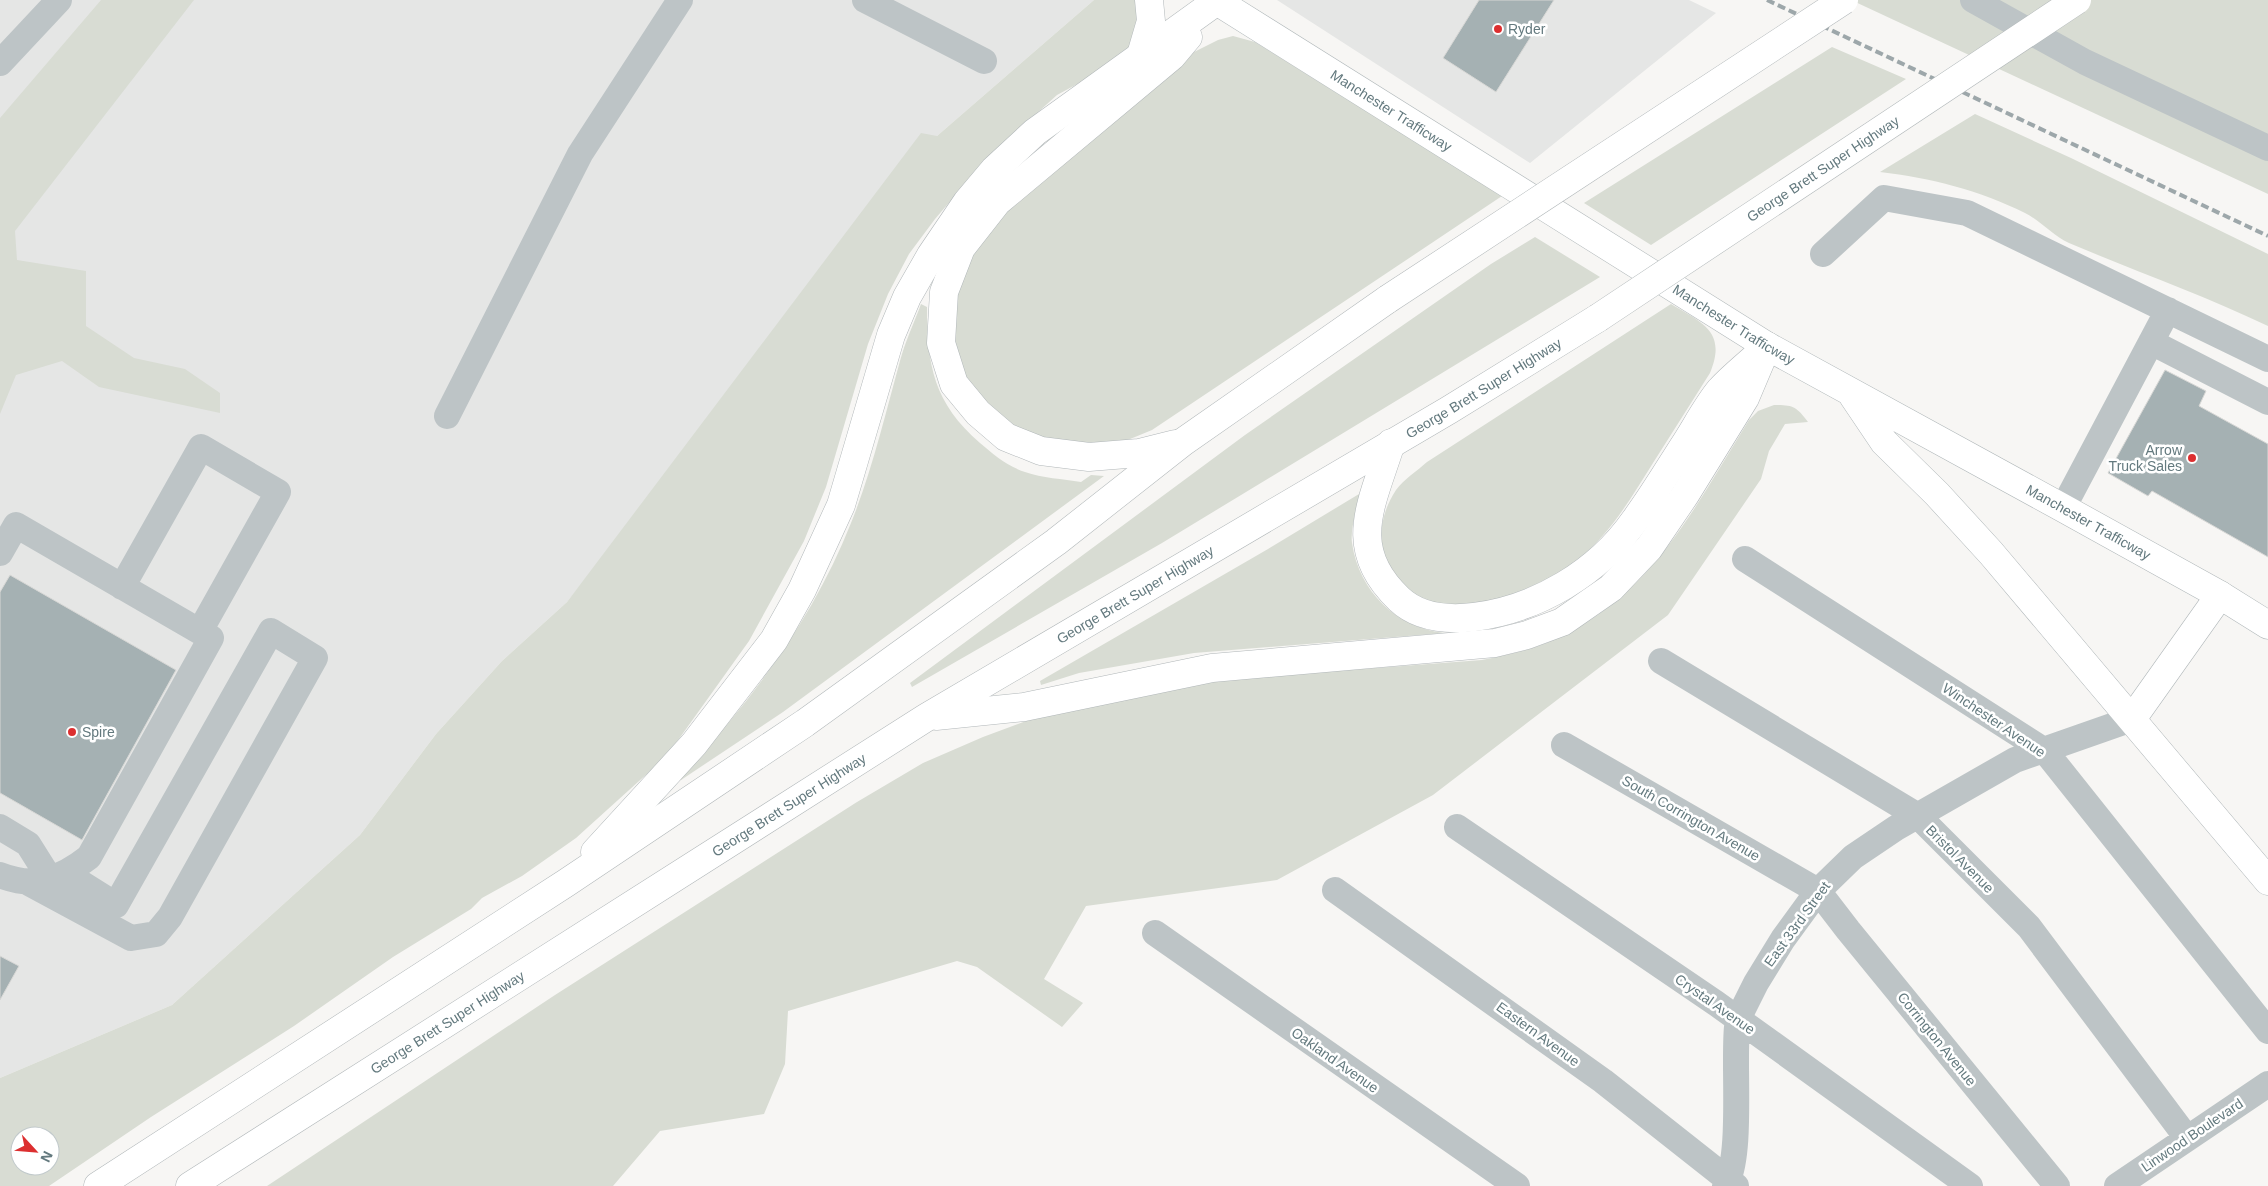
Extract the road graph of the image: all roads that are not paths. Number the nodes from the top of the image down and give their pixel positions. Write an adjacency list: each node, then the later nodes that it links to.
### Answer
1 (59, 0): 11 (street)
2 (680, 0): 20 (street)
3 (864, 0): 10 (street)
4 (1149, 0): 9 (main road)
5 (1844, 0): 21 (main road, bridge)
6 (1973, 0): 12 (street)
7 (2077, 0): 22 (main road, George Brett Super Highway, bridge)
8 (1216, 1): 9 (main road); 16 (main road, Manchester Trafficway); 21 (main road)
9 (1141, 55): 41 (main road)
10 (984, 61)
11 (0, 63)
12 (2268, 148)
13 (1823, 254): 14 (street)
14 (2168, 310): 15 (street); 17 (street)
15 (2151, 342): 19 (street); 23 (street)
16 (1767, 346): 18 (main road, Manchester Trafficway); 22 (main road); 31 (main road)
17 (2268, 359)
18 (1851, 393): 23 (main road, Manchester Trafficway); 32 (main road)
19 (2268, 402)
20 (448, 416)
21 (1183, 442): 41 (main road)
22 (1391, 443): 31 (main road, George Brett Super Highway)
23 (2063, 508): 27 (main road, Manchester Trafficway)
24 (0, 552): 26 (street)
25 (1745, 559): 34 (street, Winchester Avenue)
26 (122, 587): 29 (street); 29 (street)
27 (2220, 596): 28 (main road, Manchester Trafficway); 32 (main road)
28 (2268, 625)
29 (200, 632): 39 (street)
30 (1661, 661): 35 (street, Bristol Avenue)
31 (927, 717): 50 (main road, George Brett Super Highway)
32 (2132, 719): 34 (street, East 33rd Street); 40 (main road)
33 (1564, 745): 43 (street, South Corrington Avenue)
34 (2045, 750): 35 (street, East 33rd Street); 47 (street, Winchester Avenue)
35 (1918, 816): 43 (street, East 33rd Street); 49 (street, Bristol Avenue)
36 (0, 827): 39 (street)
37 (1457, 827): 46 (street, Crystal Avenue)
38 (0, 875): 39 (street)
39 (48, 878): 44 (street); 44 (street)
40 (2268, 881)
41 (566, 883): 52 (main road)
42 (1335, 890): 51 (street, Eastern Avenue)
43 (1818, 891): 46 (street, East 33rd Street); 57 (street, Corrington Avenue)
44 (110, 915): 44 (street)
45 (1155, 934): 55 (street, Oakland Avenue)
46 (1739, 1020): 51 (street, East 33rd Street); 56 (street, Crystal Avenue)
47 (2268, 1031)
48 (2268, 1084): 49 (street, Linwood Boulevard)
49 (2187, 1138): 58 (street, Linwood Boulevard)
50 (250, 1146): 53 (main road, George Brett Super Highway); 54 (main road)
51 (1730, 1184)
52 (98, 1186)
53 (190, 1186)
54 (214, 1186)
55 (1516, 1186)
56 (1970, 1186)
57 (2058, 1186)
58 (2117, 1186)

